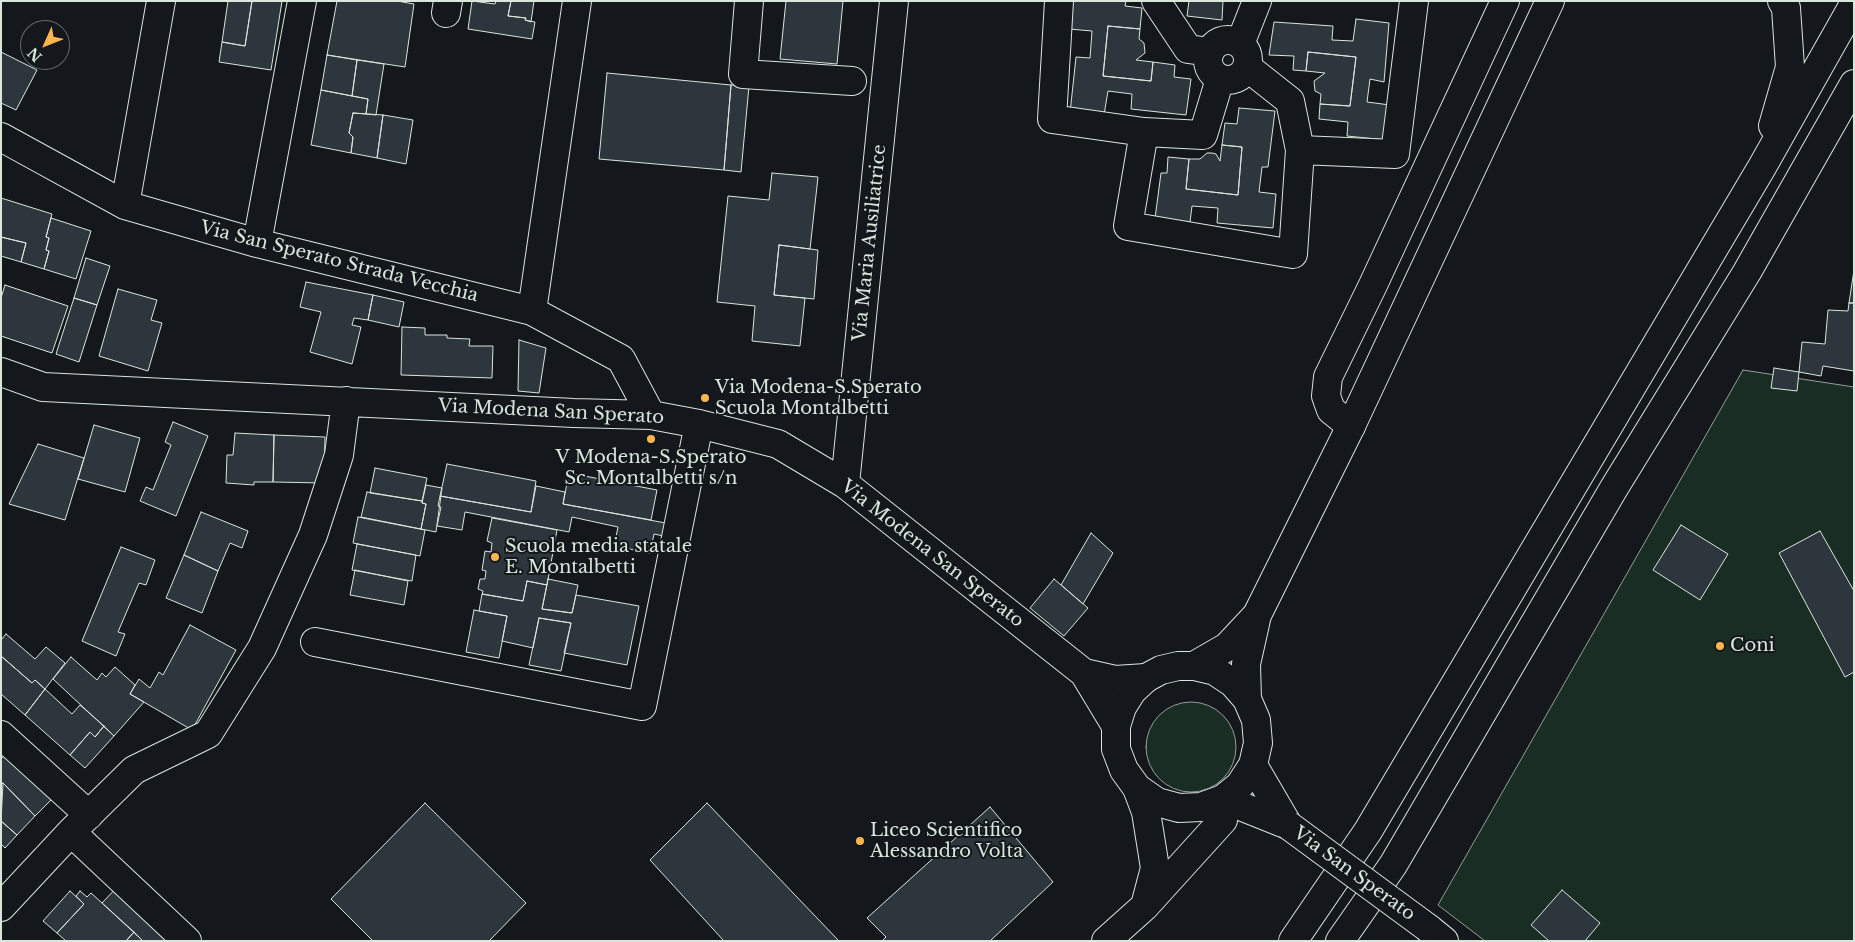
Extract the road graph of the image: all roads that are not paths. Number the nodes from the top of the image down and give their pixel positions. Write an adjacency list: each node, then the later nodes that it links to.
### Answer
1 (161, 1): 23 (main road)
2 (302, 1): 24 (main road)
3 (577, 1): 25 (main road)
4 (749, 1): 17 (main road)
5 (894, 1): 31 (main road, Via Maria Ausiliatrice)
6 (1059, 1): 19 (main road)
7 (1156, 1): 14 (main road)
8 (1257, 1): 15 (main road)
9 (1505, 1): 30 (main road)
10 (1550, 1): 30 (main road)
11 (1782, 1): 22 (main road)
12 (1408, 2): 21 (main road)
13 (1854, 4): 22 (main road)
14 (1210, 52): 15 (main road); 16 (main road)
15 (1244, 55): 16 (main road); 21 (main road)
16 (1220, 79): 19 (main road)
17 (852, 81)
18 (1854, 84): 51 (main road)
19 (1144, 132): 21 (main road)
20 (1, 137): 23 (main road, Via San Sperato Strada Vecchia)
21 (1300, 150)
22 (1762, 167): 50 (main road)
23 (125, 205): 24 (main road, Via San Sperato Strada Vecchia)
24 (257, 243): 25 (main road, Via San Sperato Strada Vecchia)
25 (532, 311): 28 (main road, Via San Sperato Strada Vecchia)
26 (1, 372): 27 (main road, Via Modena San Sperato)
27 (346, 401): 28 (main road, Via Modena San Sperato); 43 (main road)
28 (651, 415): 29 (main road, Via Modena San Sperato)
29 (699, 424): 31 (main road, Via Modena San Sperato); 33 (main road)
30 (1351, 426): 32 (main road)
31 (845, 484): 35 (main road, Via Modena San Sperato)
32 (1258, 615): 34 (main road); 37 (main road)
33 (315, 642)
34 (1194, 666): 36 (main road); 37 (main road)
35 (1084, 674): 36 (main road); 38 (main road)
36 (1146, 678): 38 (main road)
37 (1247, 699): 40 (main road)
38 (1116, 726): 41 (main road)
39 (1, 735): 43 (main road)
40 (1252, 765): 42 (main road); 44 (main road)
41 (1138, 788): 42 (main road); 45 (main road)
42 (1223, 799): 44 (main road); 45 (main road)
43 (80, 823): 46 (main road); 48 (main road)
44 (1288, 825): 47 (main road, Via San Sperato, bridge)
45 (1145, 906): 49 (main road)
46 (1, 907)
47 (1436, 934)
48 (187, 941)
49 (1106, 941)
50 (1293, 941)
51 (1340, 941)

